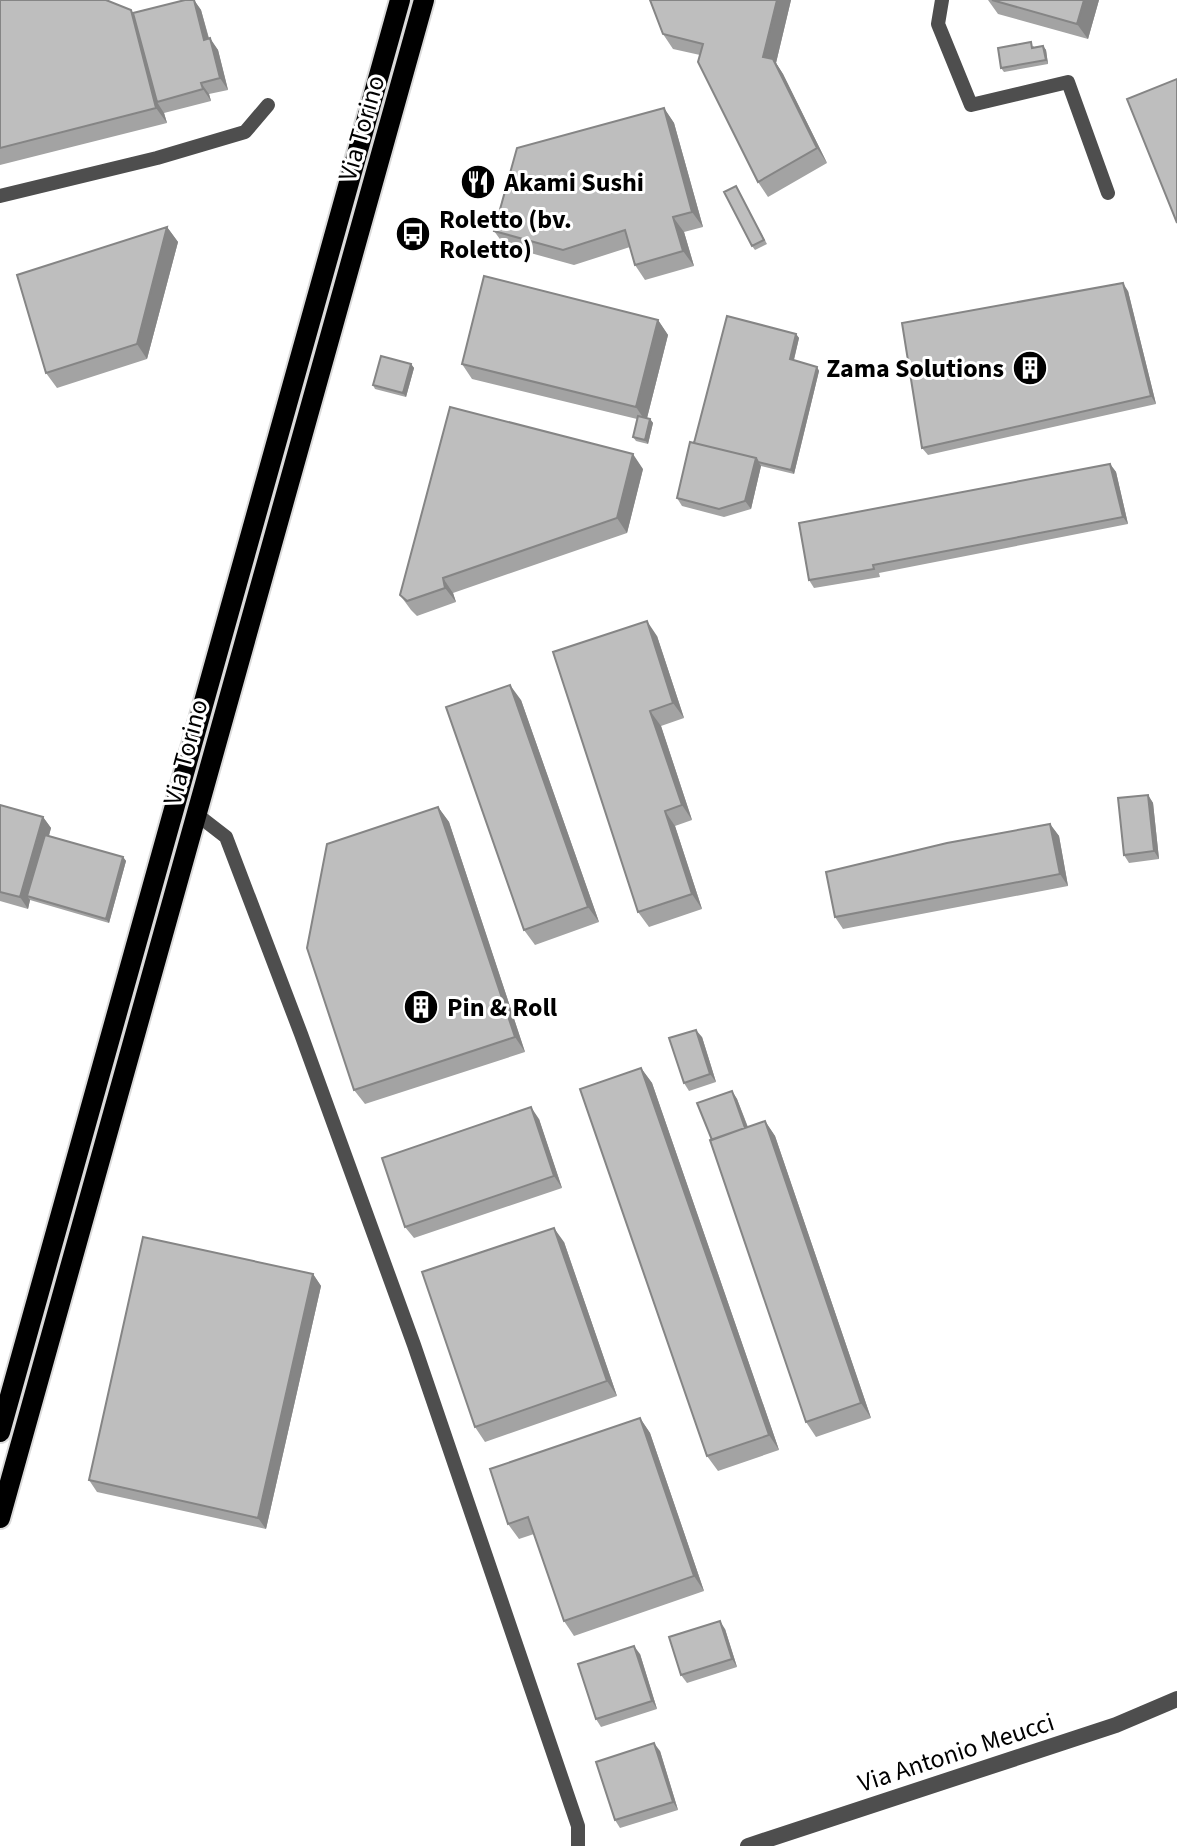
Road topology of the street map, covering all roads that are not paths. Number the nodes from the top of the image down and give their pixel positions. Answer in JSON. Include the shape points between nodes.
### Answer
{"nodes":[{"id":1,"x":400,"y":0,"type":"edge"},
{"id":2,"x":424,"y":0,"type":"edge"},
{"id":3,"x":942,"y":0,"type":"edge"},
{"id":4,"x":268,"y":105,"type":"dead end"},
{"id":5,"x":1108,"y":193,"type":"dead end"},
{"id":6,"x":0,"y":196,"type":"edge"},
{"id":7,"x":195,"y":813,"type":"junction"},
{"id":8,"x":0,"y":1432,"type":"edge"},
{"id":9,"x":0,"y":1518,"type":"edge"},
{"id":10,"x":1177,"y":1699,"type":"edge"},
{"id":11,"x":578,"y":1846,"type":"edge"},
{"id":12,"x":748,"y":1846,"type":"edge"}],
"edges":[{"from":1,"to":8,"type":"main road","name":"Via Torino"},
{"from":2,"to":7,"type":"main road","name":"Via Torino"},
{"from":3,"to":5,"type":"lane","via":[[938,24],[971,105],[1068,82]]},
{"from":4,"to":6,"type":"lane","via":[[245,132]]},
{"from":7,"to":9,"type":"main road","name":"Via Torino"},
{"from":7,"to":11,"type":"lane","via":[[226,837],[301,1034],[525,1670],[578,1826]]},
{"from":10,"to":12,"type":"street","name":"Via Antonio Meucci","via":[[1101,1730]]}]}
